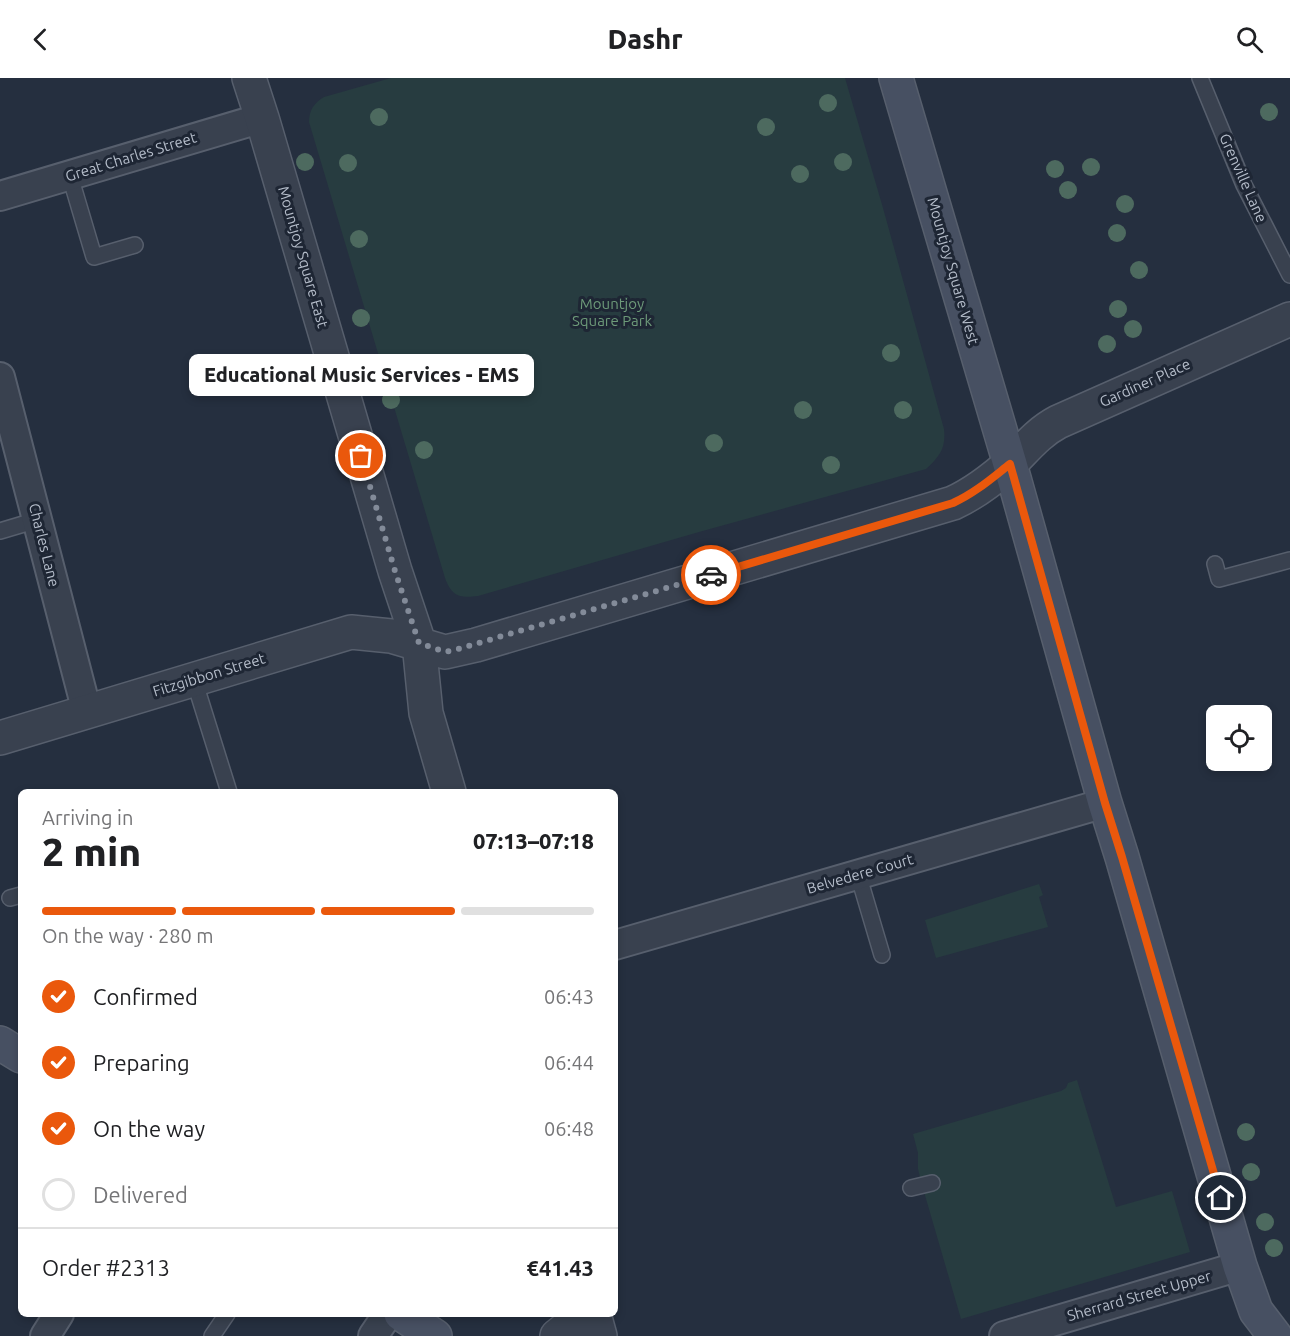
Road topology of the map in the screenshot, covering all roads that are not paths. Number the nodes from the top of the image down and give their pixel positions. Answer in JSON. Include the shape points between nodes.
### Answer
{"nodes":[{"id":1,"x":249,"y":78,"type":"edge"},
{"id":2,"x":896,"y":78,"type":"edge"},
{"id":3,"x":1200,"y":78,"type":"edge"},
{"id":4,"x":262,"y":118,"type":"junction"},
{"id":5,"x":70,"y":176,"type":"junction"},
{"id":6,"x":0,"y":196,"type":"edge"},
{"id":7,"x":135,"y":245,"type":"dead end"},
{"id":8,"x":1290,"y":275,"type":"edge"},
{"id":9,"x":1290,"y":319,"type":"edge"},
{"id":10,"x":0,"y":377,"type":"edge"},
{"id":11,"x":10,"y":458,"type":"edge"},
{"id":12,"x":1010,"y":464,"type":"junction"},
{"id":13,"x":37,"y":520,"type":"junction"},
{"id":14,"x":0,"y":531,"type":"edge"},
{"id":15,"x":1290,"y":560,"type":"edge"},
{"id":16,"x":1215,"y":564,"type":"dead end"},
{"id":17,"x":419,"y":643,"type":"junction"},
{"id":18,"x":194,"y":680,"type":"junction"},
{"id":19,"x":87,"y":712,"type":"junction"},
{"id":20,"x":0,"y":738,"type":"edge"},
{"id":21,"x":228,"y":789,"type":"edge"},
{"id":22,"x":448,"y":789,"type":"edge"},
{"id":23,"x":1105,"y":803,"type":"junction"},
{"id":24,"x":858,"y":874,"type":"junction"},
{"id":25,"x":618,"y":944,"type":"edge"},
{"id":26,"x":882,"y":955,"type":"dead end"},
{"id":27,"x":0,"y":1042,"type":"edge"},
{"id":28,"x":18,"y":1054,"type":"edge"},
{"id":29,"x":932,"y":1183,"type":"dead end"},
{"id":30,"x":911,"y":1188,"type":"dead end"},
{"id":31,"x":1240,"y":1266,"type":"junction"},
{"id":32,"x":57,"y":1317,"type":"edge"},
{"id":33,"x":225,"y":1317,"type":"edge"},
{"id":34,"x":386,"y":1317,"type":"edge"},
{"id":35,"x":406,"y":1317,"type":"edge"},
{"id":36,"x":577,"y":1317,"type":"edge"},
{"id":37,"x":595,"y":1317,"type":"edge"},
{"id":38,"x":45,"y":1336,"type":"edge"},
{"id":39,"x":212,"y":1336,"type":"edge"},
{"id":40,"x":374,"y":1336,"type":"edge"},
{"id":41,"x":435,"y":1336,"type":"edge"},
{"id":42,"x":557,"y":1336,"type":"edge"},
{"id":43,"x":600,"y":1336,"type":"edge"},
{"id":44,"x":1004,"y":1336,"type":"edge"},
{"id":45,"x":1275,"y":1336,"type":"edge"}],
"edges":[{"from":1,"to":4,"type":"street","name":"Mountjoy Square East"},
{"from":2,"to":12,"type":"main road","name":"Mountjoy Square West"},
{"from":3,"to":8,"type":"lane","name":"Grenville Lane","via":[[1244,185]]},
{"from":4,"to":5,"type":"street","name":"Great Charles Street"},
{"from":4,"to":17,"type":"street","name":"Mountjoy Square East"},
{"from":5,"to":6,"type":"street","name":"Great Charles Street"},
{"from":5,"to":7,"type":"lane","via":[[94,257]]},
{"from":9,"to":12,"type":"street","name":"Gardiner Place","via":[[1044,429]]},
{"from":10,"to":11,"type":"street","name":"Charles Lane"},
{"from":11,"to":13,"type":"street","name":"Charles Lane"},
{"from":12,"to":17,"type":"street","name":"Gardiner Place","via":[[953,503],[476,645],[445,652]]},
{"from":12,"to":23,"type":"main road","name":"Mountjoy Square West"},
{"from":13,"to":14,"type":"lane"},
{"from":13,"to":19,"type":"street","name":"Charles Lane"},
{"from":15,"to":16,"type":"lane","via":[[1219,579]]},
{"from":17,"to":18,"type":"street","name":"Fitzgibbon Street","via":[[351,632]]},
{"from":17,"to":22,"type":"street","name":"Mountjoy Square East","via":[[426,713]]},
{"from":18,"to":19,"type":"street","name":"Fitzgibbon Street"},
{"from":18,"to":21,"type":"lane"},
{"from":19,"to":20,"type":"street","name":"Fitzgibbon Street"},
{"from":23,"to":24,"type":"street","name":"Belvedere Court"},
{"from":23,"to":31,"type":"main road","name":"Mountjoy Square West"},
{"from":24,"to":25,"type":"street","name":"Belvedere Court"},
{"from":24,"to":26,"type":"lane"},
{"from":27,"to":28,"type":"main road"},
{"from":29,"to":30,"type":"lane"},
{"from":31,"to":44,"type":"street","name":"Sherrard Street Upper"},
{"from":31,"to":45,"type":"main road","name":"Mountjoy Square West","via":[[1256,1311]]},
{"from":32,"to":38,"type":"street"},
{"from":33,"to":39,"type":"lane"},
{"from":34,"to":40,"type":"street"},
{"from":35,"to":41,"type":"main road"},
{"from":36,"to":42,"type":"street"},
{"from":37,"to":43,"type":"street"}]}
